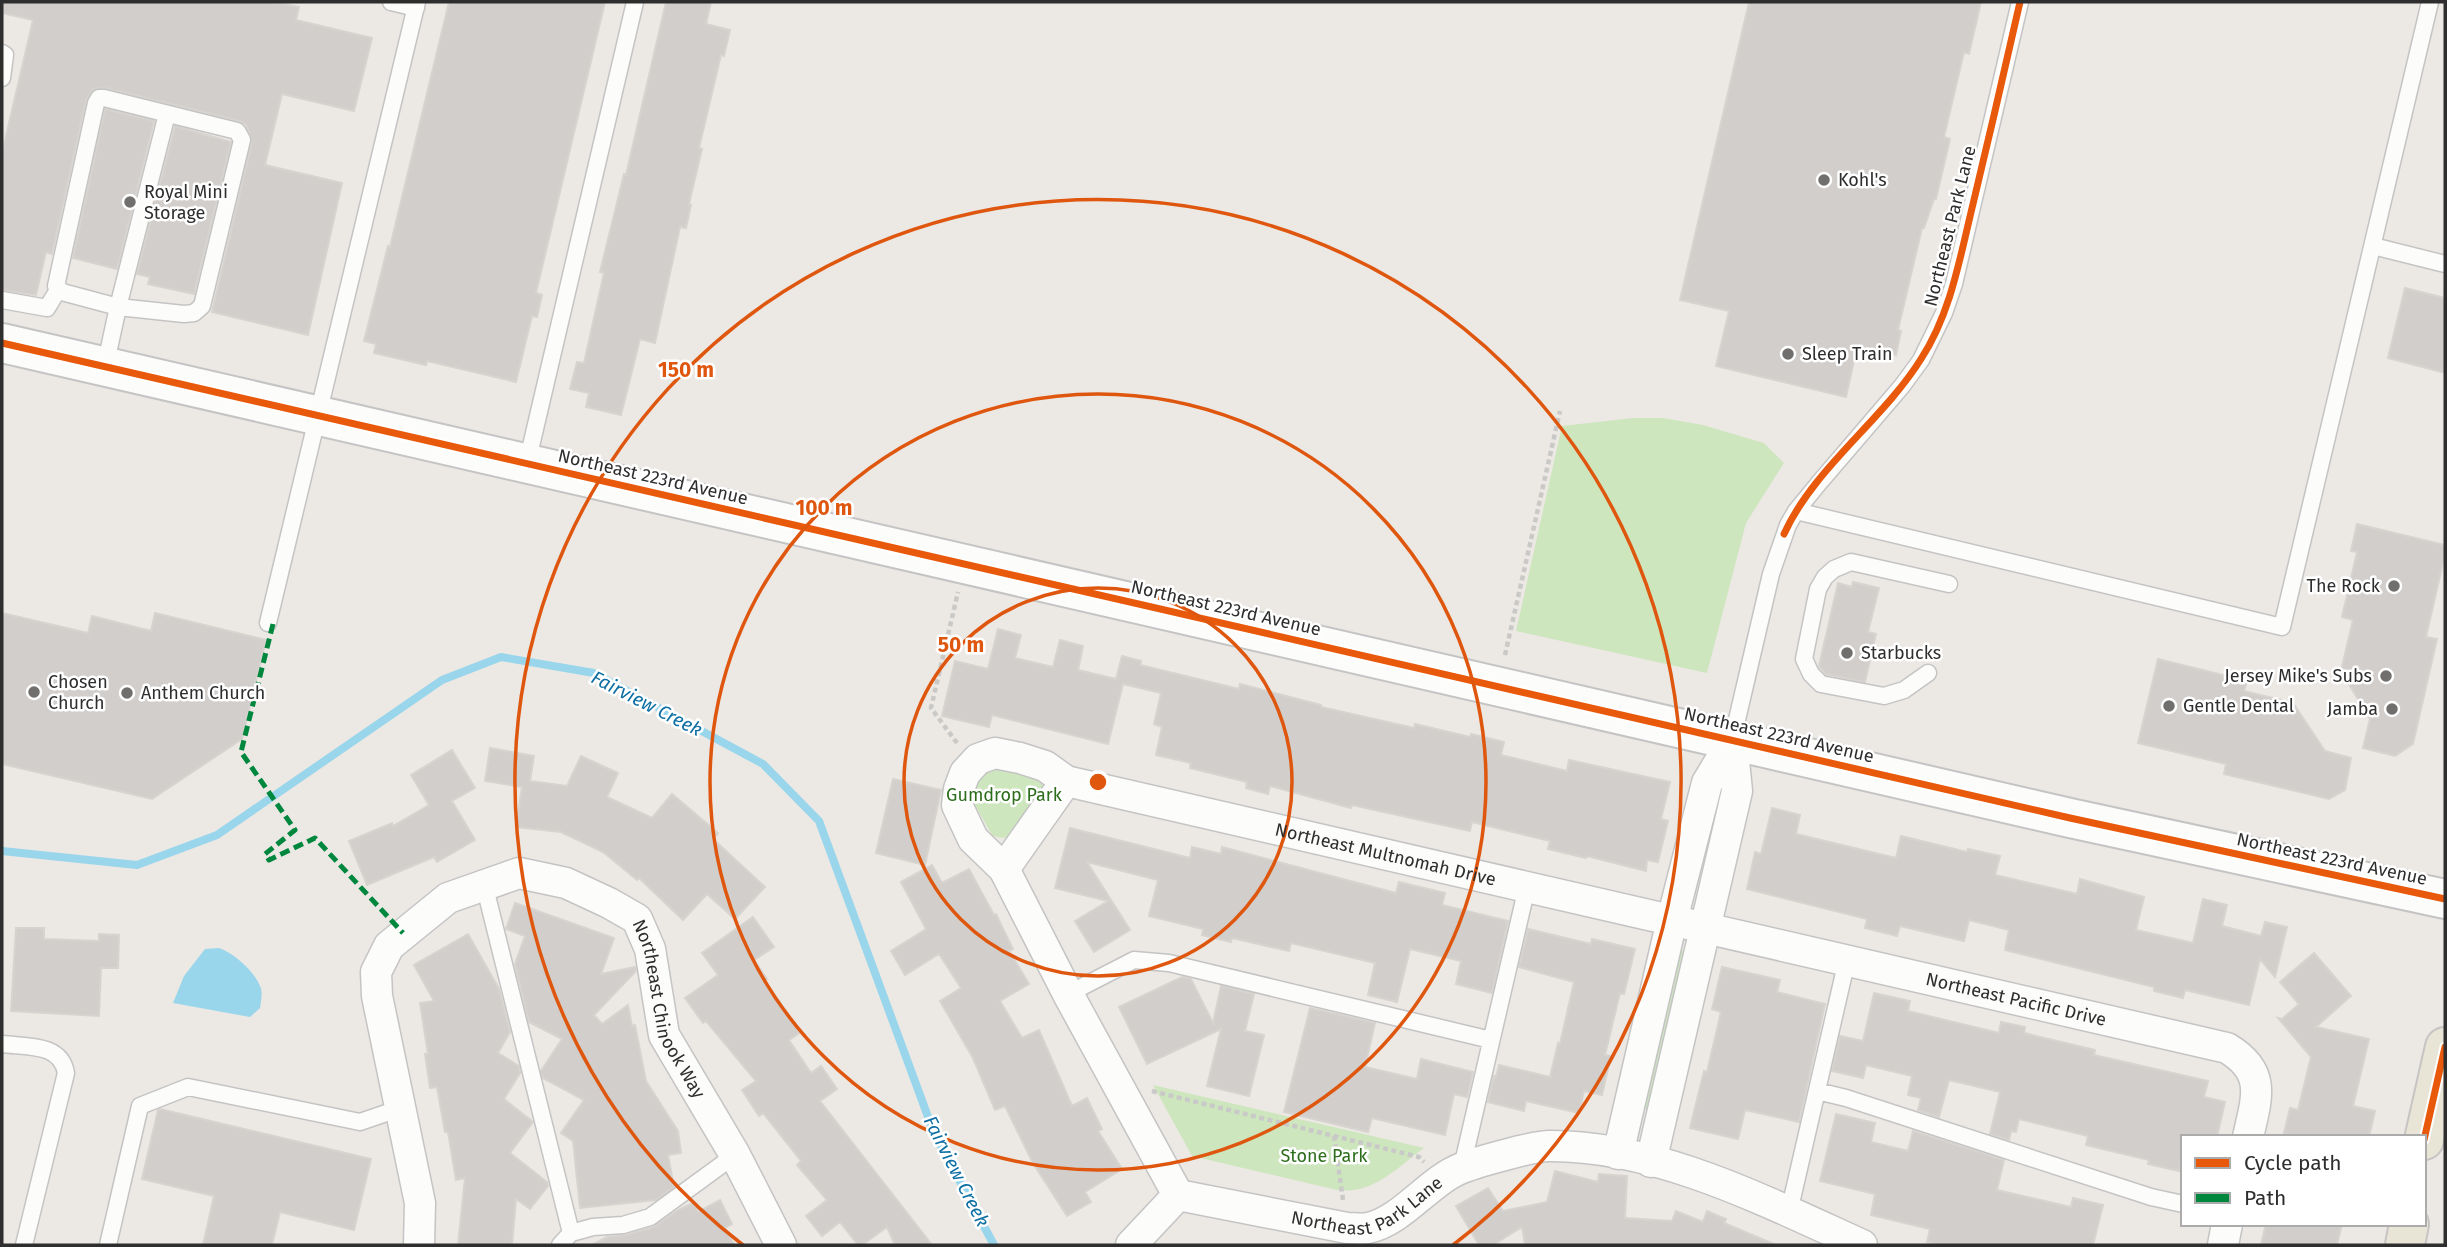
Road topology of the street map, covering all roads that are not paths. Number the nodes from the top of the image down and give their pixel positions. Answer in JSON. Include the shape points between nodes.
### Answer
{"nodes":[{"id":1,"x":391,"y":2,"type":"edge"},
{"id":2,"x":635,"y":2,"type":"edge"},
{"id":3,"x":2020,"y":2,"type":"edge"},
{"id":4,"x":2430,"y":2,"type":"edge"},
{"id":5,"x":417,"y":5,"type":"edge"},
{"id":6,"x":2,"y":53,"type":"edge"},
{"id":7,"x":2,"y":78,"type":"edge"},
{"id":8,"x":167,"y":114,"type":"junction"},
{"id":9,"x":2373,"y":246,"type":"junction"},
{"id":10,"x":2445,"y":264,"type":"edge"},
{"id":11,"x":58,"y":290,"type":"junction"},
{"id":12,"x":2,"y":300,"type":"edge"},
{"id":13,"x":118,"y":307,"type":"junction"},
{"id":14,"x":2,"y":343,"type":"edge"},
{"id":15,"x":105,"y":367,"type":"junction"},
{"id":16,"x":319,"y":415,"type":"junction"},
{"id":17,"x":526,"y":464,"type":"junction"},
{"id":18,"x":1796,"y":510,"type":"junction"},
{"id":19,"x":1949,"y":584,"type":"dead end"},
{"id":20,"x":268,"y":623,"type":"dead end"},
{"id":21,"x":1928,"y":673,"type":"dead end"},
{"id":22,"x":1731,"y":741,"type":"junction"},
{"id":23,"x":1066,"y":781,"type":"junction"},
{"id":24,"x":1004,"y":869,"type":"junction"},
{"id":25,"x":484,"y":884,"type":"junction"},
{"id":26,"x":1527,"y":887,"type":"junction"},
{"id":27,"x":2445,"y":899,"type":"edge"},
{"id":28,"x":1672,"y":920,"type":"junction"},
{"id":29,"x":1704,"y":926,"type":"junction"},
{"id":30,"x":1847,"y":960,"type":"junction"},
{"id":31,"x":1068,"y":994,"type":"junction"},
{"id":32,"x":1491,"y":1040,"type":"junction"},
{"id":33,"x":2,"y":1044,"type":"edge"},
{"id":34,"x":2445,"y":1047,"type":"edge"},
{"id":35,"x":1817,"y":1091,"type":"junction"},
{"id":36,"x":401,"y":1108,"type":"junction"},
{"id":37,"x":2248,"y":1135,"type":"edge"},
{"id":38,"x":2425,"y":1135,"type":"edge"},
{"id":39,"x":1618,"y":1154,"type":"junction"},
{"id":40,"x":735,"y":1155,"type":"junction"},
{"id":41,"x":1651,"y":1162,"type":"junction"},
{"id":42,"x":1452,"y":1174,"type":"junction"},
{"id":43,"x":1178,"y":1195,"type":"junction"},
{"id":44,"x":2181,"y":1204,"type":"edge"},
{"id":45,"x":1789,"y":1212,"type":"junction"},
{"id":46,"x":2227,"y":1226,"type":"edge"},
{"id":47,"x":2409,"y":1226,"type":"edge"},
{"id":48,"x":565,"y":1239,"type":"edge"},
{"id":49,"x":24,"y":1245,"type":"edge"},
{"id":50,"x":108,"y":1245,"type":"edge"},
{"id":51,"x":419,"y":1245,"type":"edge"},
{"id":52,"x":781,"y":1245,"type":"edge"},
{"id":53,"x":1131,"y":1245,"type":"edge"},
{"id":54,"x":1862,"y":1245,"type":"edge"},
{"id":55,"x":2223,"y":1245,"type":"edge"},
{"id":56,"x":2405,"y":1245,"type":"edge"}],
"edges":[{"from":1,"to":5,"type":"lane"},
{"from":2,"to":17,"type":"lane"},
{"from":3,"to":18,"type":"lane","name":"Northeast Park Lane","via":[[1954,284],[1934,338],[1902,386]]},
{"from":4,"to":9,"type":"lane"},
{"from":5,"to":16,"type":"lane"},
{"from":6,"to":7,"type":"lane","via":[[6,61]]},
{"from":8,"to":11,"type":"lane","via":[[104,98],[96,103],[56,281]]},
{"from":8,"to":13,"type":"lane"},
{"from":8,"to":13,"type":"lane","via":[[237,131],[242,140],[202,306],[184,314]]},
{"from":9,"to":10,"type":"lane"},
{"from":9,"to":18,"type":"lane","via":[[2282,627]]},
{"from":11,"to":12,"type":"lane","via":[[50,305],[42,309]]},
{"from":11,"to":13,"type":"lane"},
{"from":13,"to":15,"type":"lane"},
{"from":14,"to":15,"type":"main road","name":"Northeast 223rd Avenue"},
{"from":15,"to":16,"type":"main road","name":"Northeast 223rd Avenue"},
{"from":16,"to":17,"type":"main road","name":"Northeast 223rd Avenue"},
{"from":16,"to":20,"type":"lane"},
{"from":17,"to":22,"type":"main road","name":"Northeast 223rd Avenue"},
{"from":18,"to":22,"type":"lane","name":"Northeast Park Lane","via":[[1777,553]]},
{"from":19,"to":21,"type":"lane","via":[[1851,562],[1834,569],[1818,589],[1804,659],[1821,684],[1884,696],[1904,690]]},
{"from":22,"to":27,"type":"main road","name":"Northeast 223rd Avenue"},
{"from":22,"to":28,"type":"street","name":"Northeast Park Lane","via":[[1707,783]]},
{"from":22,"to":29,"type":"street","name":"Northeast Park Lane","via":[[1737,791]]},
{"from":23,"to":24,"type":"street"},
{"from":23,"to":24,"type":"street","name":"Northeast Multnomah Drive","via":[[1045,766],[995,753],[972,764],[965,773],[957,805],[973,839]]},
{"from":23,"to":26,"type":"street","name":"Northeast Multnomah Drive"},
{"from":24,"to":31,"type":"street"},
{"from":25,"to":36,"type":"street","name":"Northeast Chinook Way","via":[[448,898],[412,926],[389,946],[376,972]]},
{"from":25,"to":40,"type":"street","name":"Northeast Chinook Way","via":[[519,873],[566,883],[637,919],[650,949],[664,1035]]},
{"from":25,"to":48,"type":"lane"},
{"from":26,"to":28,"type":"street","name":"Northeast Multnomah Drive"},
{"from":26,"to":32,"type":"lane"},
{"from":28,"to":29,"type":"street","name":"Northeast Multnomah Drive"},
{"from":28,"to":39,"type":"street","name":"Northeast Park Lane"},
{"from":29,"to":30,"type":"street","name":"Northeast Pacific Drive"},
{"from":29,"to":41,"type":"street","name":"Northeast Park Lane"},
{"from":30,"to":35,"type":"lane"},
{"from":30,"to":37,"type":"street","name":"Northeast Pacific Drive","via":[[2227,1048],[2245,1058],[2256,1078]]},
{"from":31,"to":32,"type":"lane","via":[[1134,960],[1168,963]]},
{"from":31,"to":43,"type":"street"},
{"from":32,"to":42,"type":"lane"},
{"from":33,"to":49,"type":"lane","via":[[50,1050],[64,1062],[66,1073]]},
{"from":34,"to":38,"type":"main road"},
{"from":35,"to":44,"type":"lane"},
{"from":35,"to":45,"type":"lane"},
{"from":36,"to":50,"type":"lane","via":[[360,1122],[188,1087],[140,1106]]},
{"from":36,"to":51,"type":"street","name":"Northeast Chinook Way","via":[[420,1203]]},
{"from":39,"to":41,"type":"street","name":"Northeast Park Lane"},
{"from":39,"to":42,"type":"street","name":"Northeast Park Lane","via":[[1547,1146]]},
{"from":40,"to":48,"type":"lane","via":[[650,1217],[593,1227]]},
{"from":40,"to":52,"type":"street","name":"Northeast Chinook Way"},
{"from":41,"to":45,"type":"street","via":[[1722,1182]]},
{"from":42,"to":43,"type":"street","name":"Northeast Park Lane","via":[[1369,1228],[1347,1228]]},
{"from":43,"to":53,"type":"street"},
{"from":45,"to":54,"type":"street"},
{"from":46,"to":55,"type":"street"},
{"from":47,"to":56,"type":"main road"}]}
